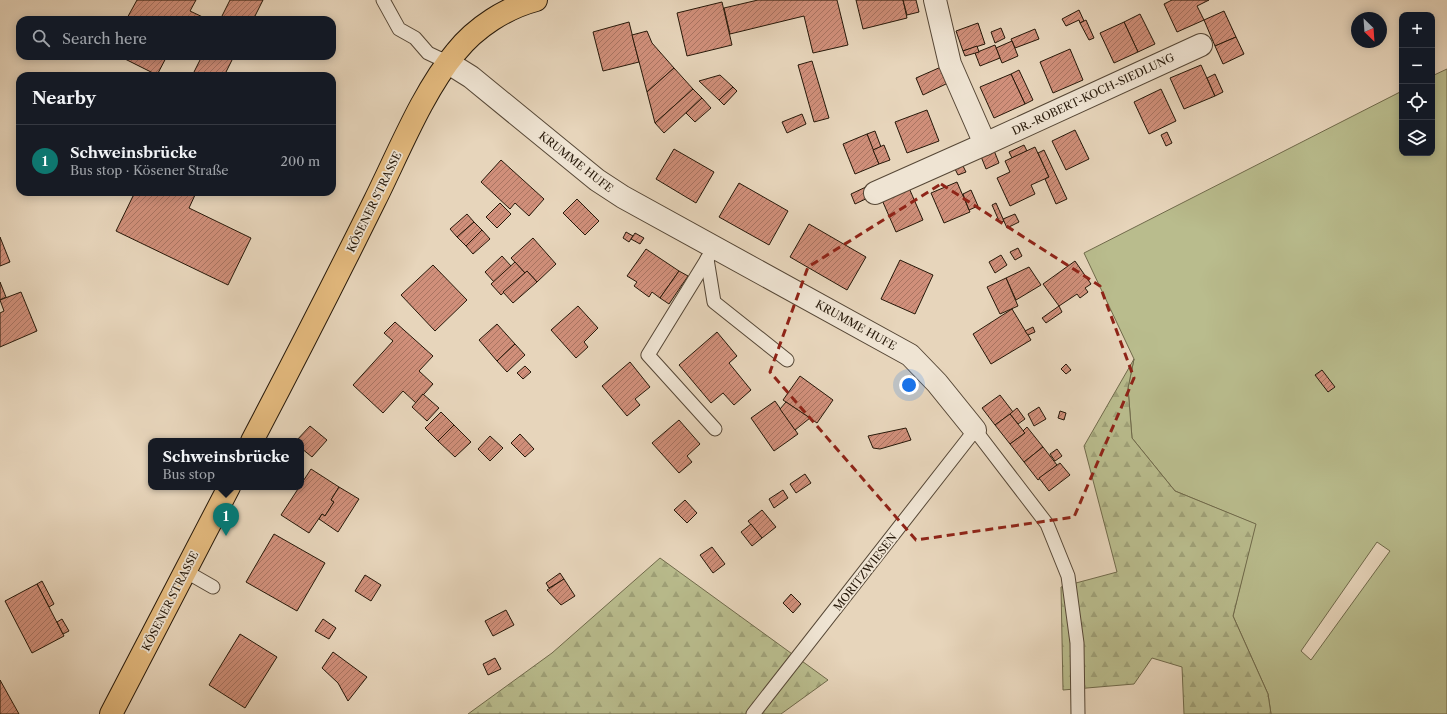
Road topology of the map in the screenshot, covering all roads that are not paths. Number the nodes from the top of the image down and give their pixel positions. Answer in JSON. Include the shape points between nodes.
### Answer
{"nodes":[{"id":1,"x":383,"y":0,"type":"edge"},
{"id":2,"x":536,"y":0,"type":"edge"},
{"id":3,"x":935,"y":0,"type":"edge"},
{"id":4,"x":1201,"y":45,"type":"dead end"},
{"id":5,"x":447,"y":62,"type":"junction"},
{"id":6,"x":985,"y":144,"type":"junction"},
{"id":7,"x":875,"y":193,"type":"dead end"},
{"id":8,"x":711,"y":254,"type":"junction"},
{"id":9,"x":787,"y":360,"type":"dead end"},
{"id":10,"x":716,"y":429,"type":"dead end"},
{"id":11,"x":975,"y":430,"type":"junction"},
{"id":12,"x":254,"y":438,"type":"edge"},
{"id":13,"x":226,"y":490,"type":"edge"},
{"id":14,"x":185,"y":571,"type":"junction"},
{"id":15,"x":213,"y":587,"type":"dead end"},
{"id":16,"x":111,"y":714,"type":"edge"},
{"id":17,"x":753,"y":714,"type":"edge"},
{"id":18,"x":1078,"y":714,"type":"edge"}],
"edges":[{"from":1,"to":5,"type":"lane","via":[[399,29],[415,38],[428,53]]},
{"from":2,"to":5,"type":"main road","name":"KÖSENER STRASSE","via":[[499,16],[471,36]]},
{"from":3,"to":6,"type":"street","via":[[950,64]]},
{"from":4,"to":6,"type":"street","name":"DR.-ROBERT-KOCH-SIEDLUNG"},
{"from":5,"to":8,"type":"street","name":"KRUMME HUFE","via":[[471,77],[597,180]]},
{"from":5,"to":12,"type":"main road","name":"KÖSENER STRASSE","via":[[403,143]]},
{"from":6,"to":7,"type":"street","name":"DR.-ROBERT-KOCH-SIEDLUNG"},
{"from":8,"to":9,"type":"lane","via":[[714,302]]},
{"from":8,"to":10,"type":"lane","via":[[648,356]]},
{"from":8,"to":11,"type":"street","name":"KRUMME HUFE","via":[[910,355],[937,383]]},
{"from":11,"to":17,"type":"lane","name":"MORITZWIESEN"},
{"from":11,"to":18,"type":"lane","via":[[1046,524],[1068,576],[1077,643]]},
{"from":13,"to":14,"type":"main road","name":"KÖSENER STRASSE"},
{"from":14,"to":15,"type":"lane"},
{"from":14,"to":16,"type":"main road","name":"KÖSENER STRASSE"}]}
